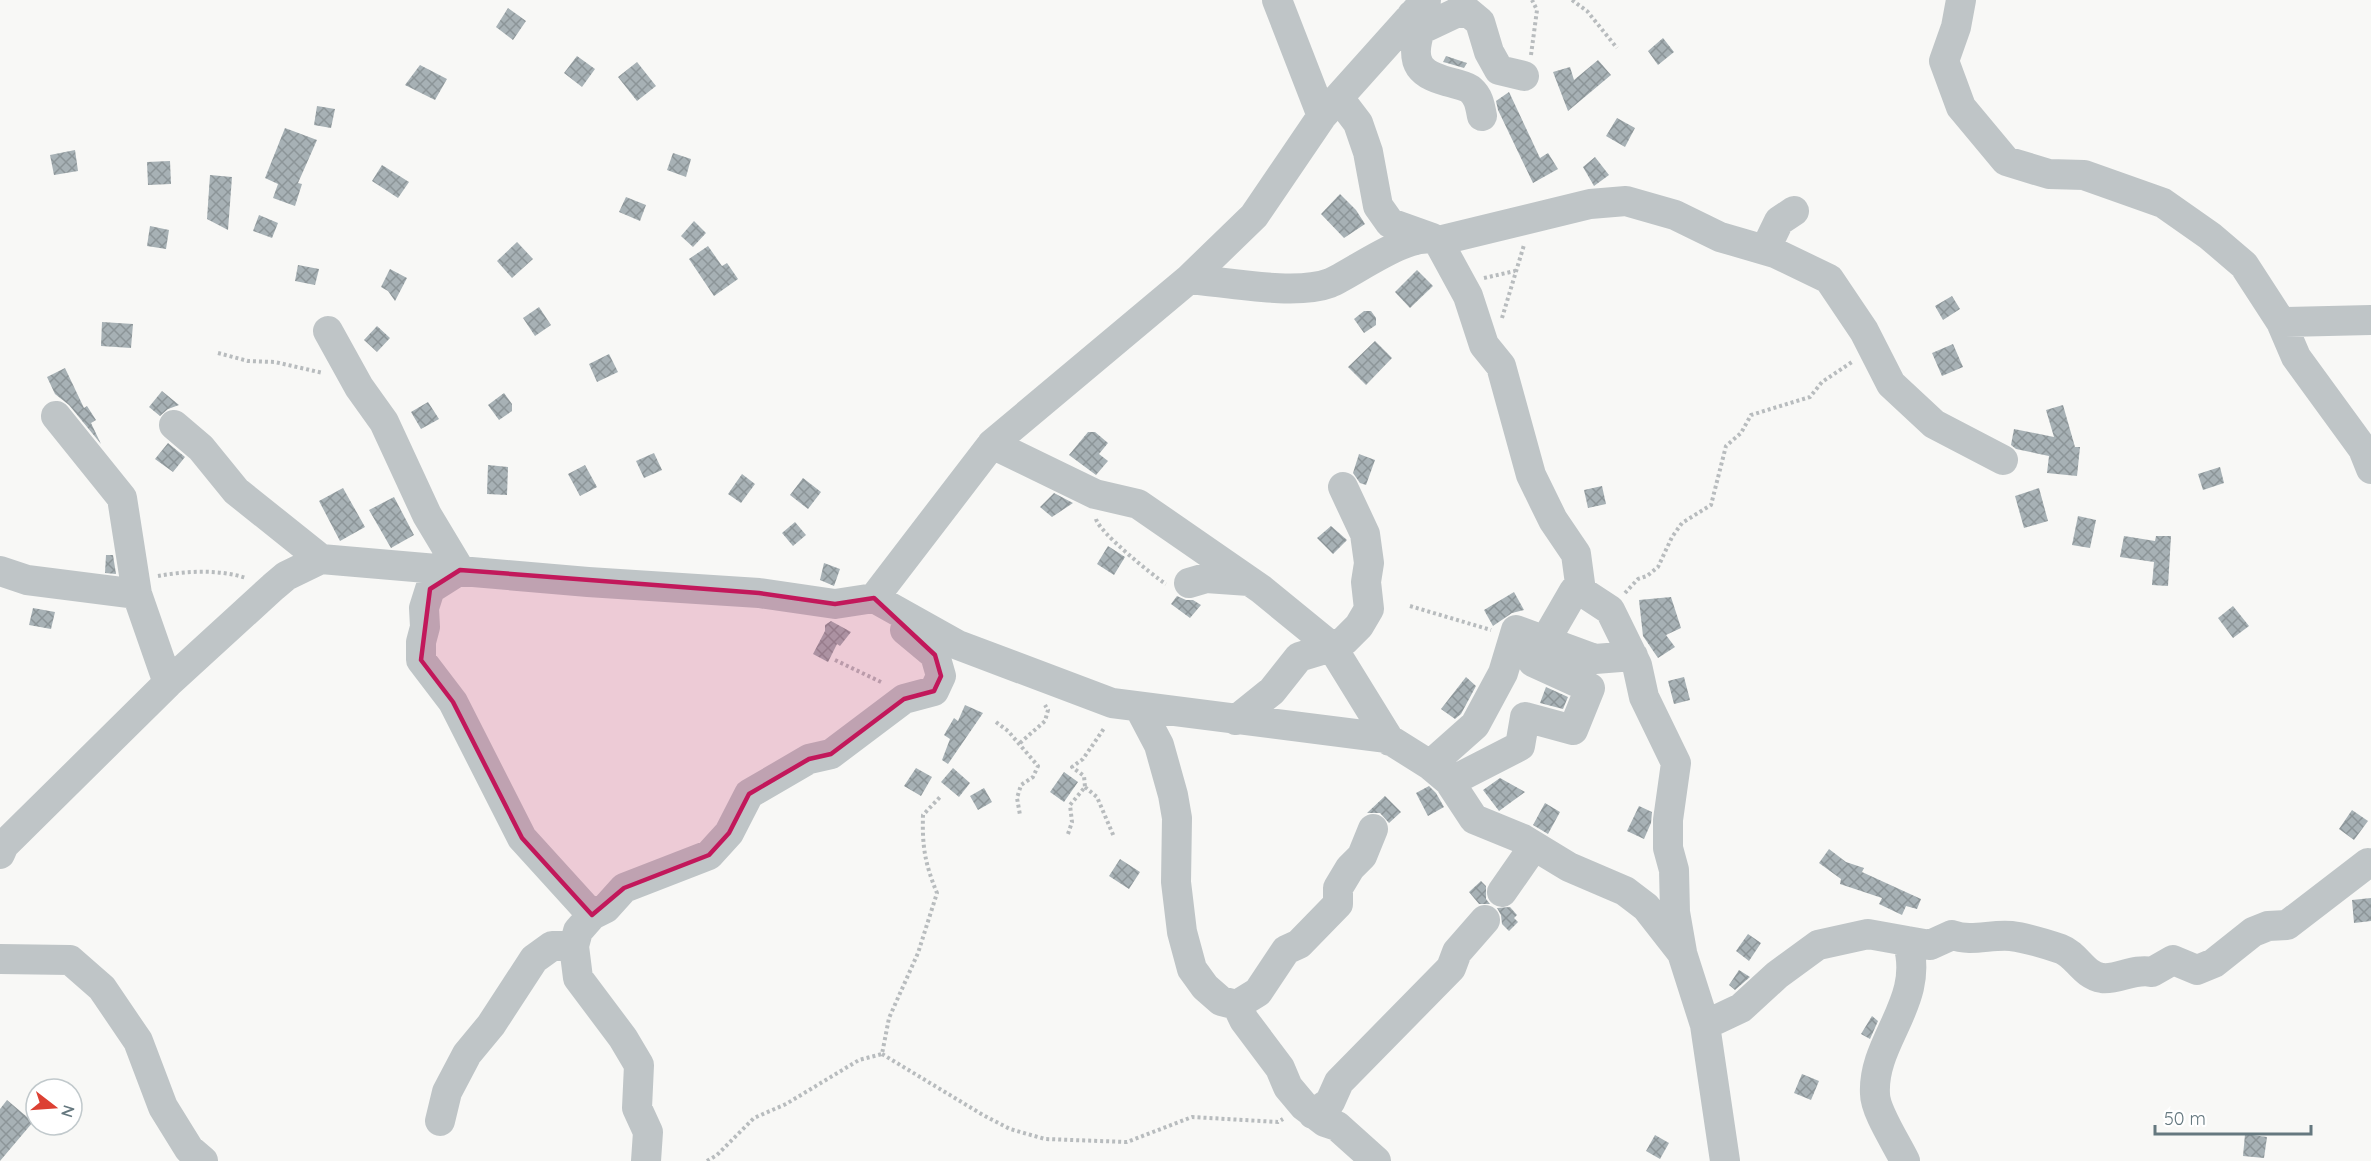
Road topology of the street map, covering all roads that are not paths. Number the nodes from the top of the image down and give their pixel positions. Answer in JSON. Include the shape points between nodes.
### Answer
{"nodes":[{"id":1,"x":1277,"y":0,"type":"edge"},
{"id":2,"x":1962,"y":0,"type":"edge"},
{"id":3,"x":1419,"y":15,"type":"edge"},
{"id":4,"x":1524,"y":76,"type":"road end"},
{"id":5,"x":1330,"y":107,"type":"junction"},
{"id":6,"x":1482,"y":116,"type":"dead end"},
{"id":7,"x":1794,"y":211,"type":"dead end"},
{"id":8,"x":1435,"y":239,"type":"junction"},
{"id":9,"x":1765,"y":250,"type":"junction"},
{"id":10,"x":1189,"y":279,"type":"junction"},
{"id":11,"x":2371,"y":320,"type":"edge"},
{"id":12,"x":2281,"y":322,"type":"junction"},
{"id":13,"x":328,"y":331,"type":"dead end"},
{"id":14,"x":56,"y":416,"type":"dead end"},
{"id":15,"x":174,"y":425,"type":"dead end"},
{"id":16,"x":992,"y":444,"type":"junction"},
{"id":17,"x":2003,"y":460,"type":"dead end"},
{"id":18,"x":2371,"y":469,"type":"edge"},
{"id":19,"x":1343,"y":486,"type":"dead end"},
{"id":20,"x":321,"y":559,"type":"junction"},
{"id":21,"x":460,"y":570,"type":"junction"},
{"id":22,"x":0,"y":571,"type":"edge"},
{"id":23,"x":1249,"y":580,"type":"junction"},
{"id":24,"x":136,"y":584,"type":"junction"},
{"id":25,"x":1179,"y":584,"type":"road end"},
{"id":26,"x":1581,"y":591,"type":"junction"},
{"id":27,"x":874,"y":598,"type":"junction"},
{"id":28,"x":1545,"y":642,"type":"junction"},
{"id":29,"x":1332,"y":647,"type":"junction"},
{"id":30,"x":1633,"y":656,"type":"junction"},
{"id":31,"x":168,"y":683,"type":"junction"},
{"id":32,"x":1125,"y":705,"type":"junction"},
{"id":33,"x":1236,"y":720,"type":"junction"},
{"id":34,"x":1390,"y":741,"type":"junction"},
{"id":35,"x":1440,"y":774,"type":"junction"},
{"id":36,"x":1373,"y":829,"type":"dead end"},
{"id":37,"x":1534,"y":846,"type":"junction"},
{"id":38,"x":0,"y":854,"type":"edge"},
{"id":39,"x":2368,"y":863,"type":"dead end"},
{"id":40,"x":1502,"y":892,"type":"dead end"},
{"id":41,"x":591,"y":915,"type":"junction"},
{"id":42,"x":1485,"y":920,"type":"dead end"},
{"id":43,"x":1907,"y":941,"type":"junction"},
{"id":44,"x":574,"y":946,"type":"junction"},
{"id":45,"x":1682,"y":953,"type":"junction"},
{"id":46,"x":0,"y":959,"type":"edge"},
{"id":47,"x":1237,"y":1005,"type":"junction"},
{"id":48,"x":1705,"y":1025,"type":"junction"},
{"id":49,"x":1309,"y":1110,"type":"junction"},
{"id":50,"x":440,"y":1121,"type":"dead end"},
{"id":51,"x":203,"y":1161,"type":"edge"},
{"id":52,"x":646,"y":1161,"type":"edge"},
{"id":53,"x":1376,"y":1161,"type":"edge"},
{"id":54,"x":1725,"y":1161,"type":"edge"},
{"id":55,"x":1905,"y":1161,"type":"edge"}],
"edges":[{"from":1,"to":5,"type":"street"},
{"from":2,"to":12,"type":"street","via":[[1944,61],[1961,107],[2006,161],[2049,174],[2084,175],[2163,203],[2244,265]]},
{"from":3,"to":4,"type":"street","via":[[1468,12],[1480,22],[1499,70]]},
{"from":3,"to":5,"type":"street"},
{"from":3,"to":6,"type":"street","via":[[1415,60],[1425,73],[1469,87],[1477,97]]},
{"from":5,"to":8,"type":"street","via":[[1358,123],[1378,206],[1390,223]]},
{"from":5,"to":10,"type":"street","via":[[1254,216]]},
{"from":7,"to":9,"type":"street","via":[[1779,221]]},
{"from":8,"to":9,"type":"street","via":[[1590,204],[1626,201],[1675,215],[1720,237]]},
{"from":8,"to":10,"type":"street","via":[[1383,253],[1329,283],[1299,289]]},
{"from":8,"to":26,"type":"street","via":[[1468,296],[1484,345],[1505,377],[1531,475],[1553,520],[1576,554]]},
{"from":9,"to":17,"type":"street","via":[[1829,279],[1891,384],[1934,424]]},
{"from":10,"to":16,"type":"street"},
{"from":11,"to":12,"type":"street"},
{"from":12,"to":18,"type":"street","via":[[2296,357],[2363,449]]},
{"from":13,"to":21,"type":"street","via":[[384,423],[427,515]]},
{"from":14,"to":24,"type":"street","via":[[122,498]]},
{"from":15,"to":20,"type":"street","via":[[201,448],[236,491]]},
{"from":16,"to":23,"type":"street","via":[[1095,494],[1138,504]]},
{"from":16,"to":27,"type":"street"},
{"from":19,"to":29,"type":"street","via":[[1365,534],[1369,609],[1359,626]]},
{"from":20,"to":21,"type":"street"},
{"from":20,"to":31,"type":"street","via":[[286,576]]},
{"from":21,"to":27,"type":"street","via":[[759,592],[835,604]]},
{"from":21,"to":41,"type":"street","via":[[430,589],[424,608],[422,660],[453,702],[522,838]]},
{"from":22,"to":24,"type":"street","via":[[27,580]]},
{"from":23,"to":25,"type":"street","via":[[1216,578]]},
{"from":23,"to":29,"type":"street"},
{"from":24,"to":31,"type":"street"},
{"from":26,"to":28,"type":"street","via":[[1574,591]]},
{"from":26,"to":30,"type":"street","via":[[1610,610]]},
{"from":27,"to":32,"type":"street","via":[[958,645]]},
{"from":27,"to":41,"type":"street","via":[[935,655],[941,676],[934,691],[904,699],[831,754],[809,759],[749,794],[729,833],[709,855],[624,888],[606,908]]},
{"from":28,"to":30,"type":"street","via":[[1595,659]]},
{"from":28,"to":35,"type":"street","via":[[1516,630],[1503,673]]},
{"from":28,"to":35,"type":"street","via":[[1533,662],[1590,688],[1573,730],[1525,717],[1520,746]]},
{"from":29,"to":33,"type":"street","via":[[1299,657],[1272,691]]},
{"from":29,"to":34,"type":"street"},
{"from":30,"to":45,"type":"street","via":[[1644,697],[1676,763],[1668,848],[1674,870],[1675,912]]},
{"from":31,"to":38,"type":"street","via":[[4,845]]},
{"from":32,"to":33,"type":"street"},
{"from":32,"to":47,"type":"street","via":[[1146,725],[1159,745],[1173,795],[1177,818],[1176,882],[1182,932],[1192,969],[1221,1001]]},
{"from":33,"to":34,"type":"street","via":[[1348,731]]},
{"from":34,"to":35,"type":"street"},
{"from":35,"to":37,"type":"street","via":[[1474,819]]},
{"from":36,"to":47,"type":"street","via":[[1362,856],[1338,888],[1338,904],[1299,945],[1287,950],[1258,992]]},
{"from":37,"to":40,"type":"street"},
{"from":37,"to":45,"type":"street","via":[[1569,867],[1625,891],[1646,907]]},
{"from":39,"to":43,"type":"street","via":[[2287,925],[2253,932],[2214,963],[2197,970],[2173,960],[2152,972],[2142,969],[2104,978],[2089,974],[2064,950],[2011,936],[1965,940],[1952,935],[1930,945]]},
{"from":41,"to":44,"type":"street","via":[[578,931]]},
{"from":42,"to":49,"type":"street","via":[[1457,952],[1451,968],[1339,1082],[1329,1102]]},
{"from":43,"to":48,"type":"street","via":[[1868,934],[1818,945],[1741,1008]]},
{"from":43,"to":55,"type":"street","via":[[1913,966],[1904,1010],[1877,1066],[1874,1096]]},
{"from":44,"to":50,"type":"street","via":[[552,946],[534,959],[467,1054],[447,1092]]},
{"from":44,"to":52,"type":"street","via":[[578,978],[639,1065],[637,1108],[648,1132]]},
{"from":45,"to":48,"type":"street"},
{"from":46,"to":51,"type":"street","via":[[70,960],[102,988],[138,1041],[163,1107],[189,1149]]},
{"from":47,"to":49,"type":"street","via":[[1280,1068],[1288,1087]]},
{"from":48,"to":54,"type":"street"},
{"from":49,"to":53,"type":"street","via":[[1337,1126]]}]}
